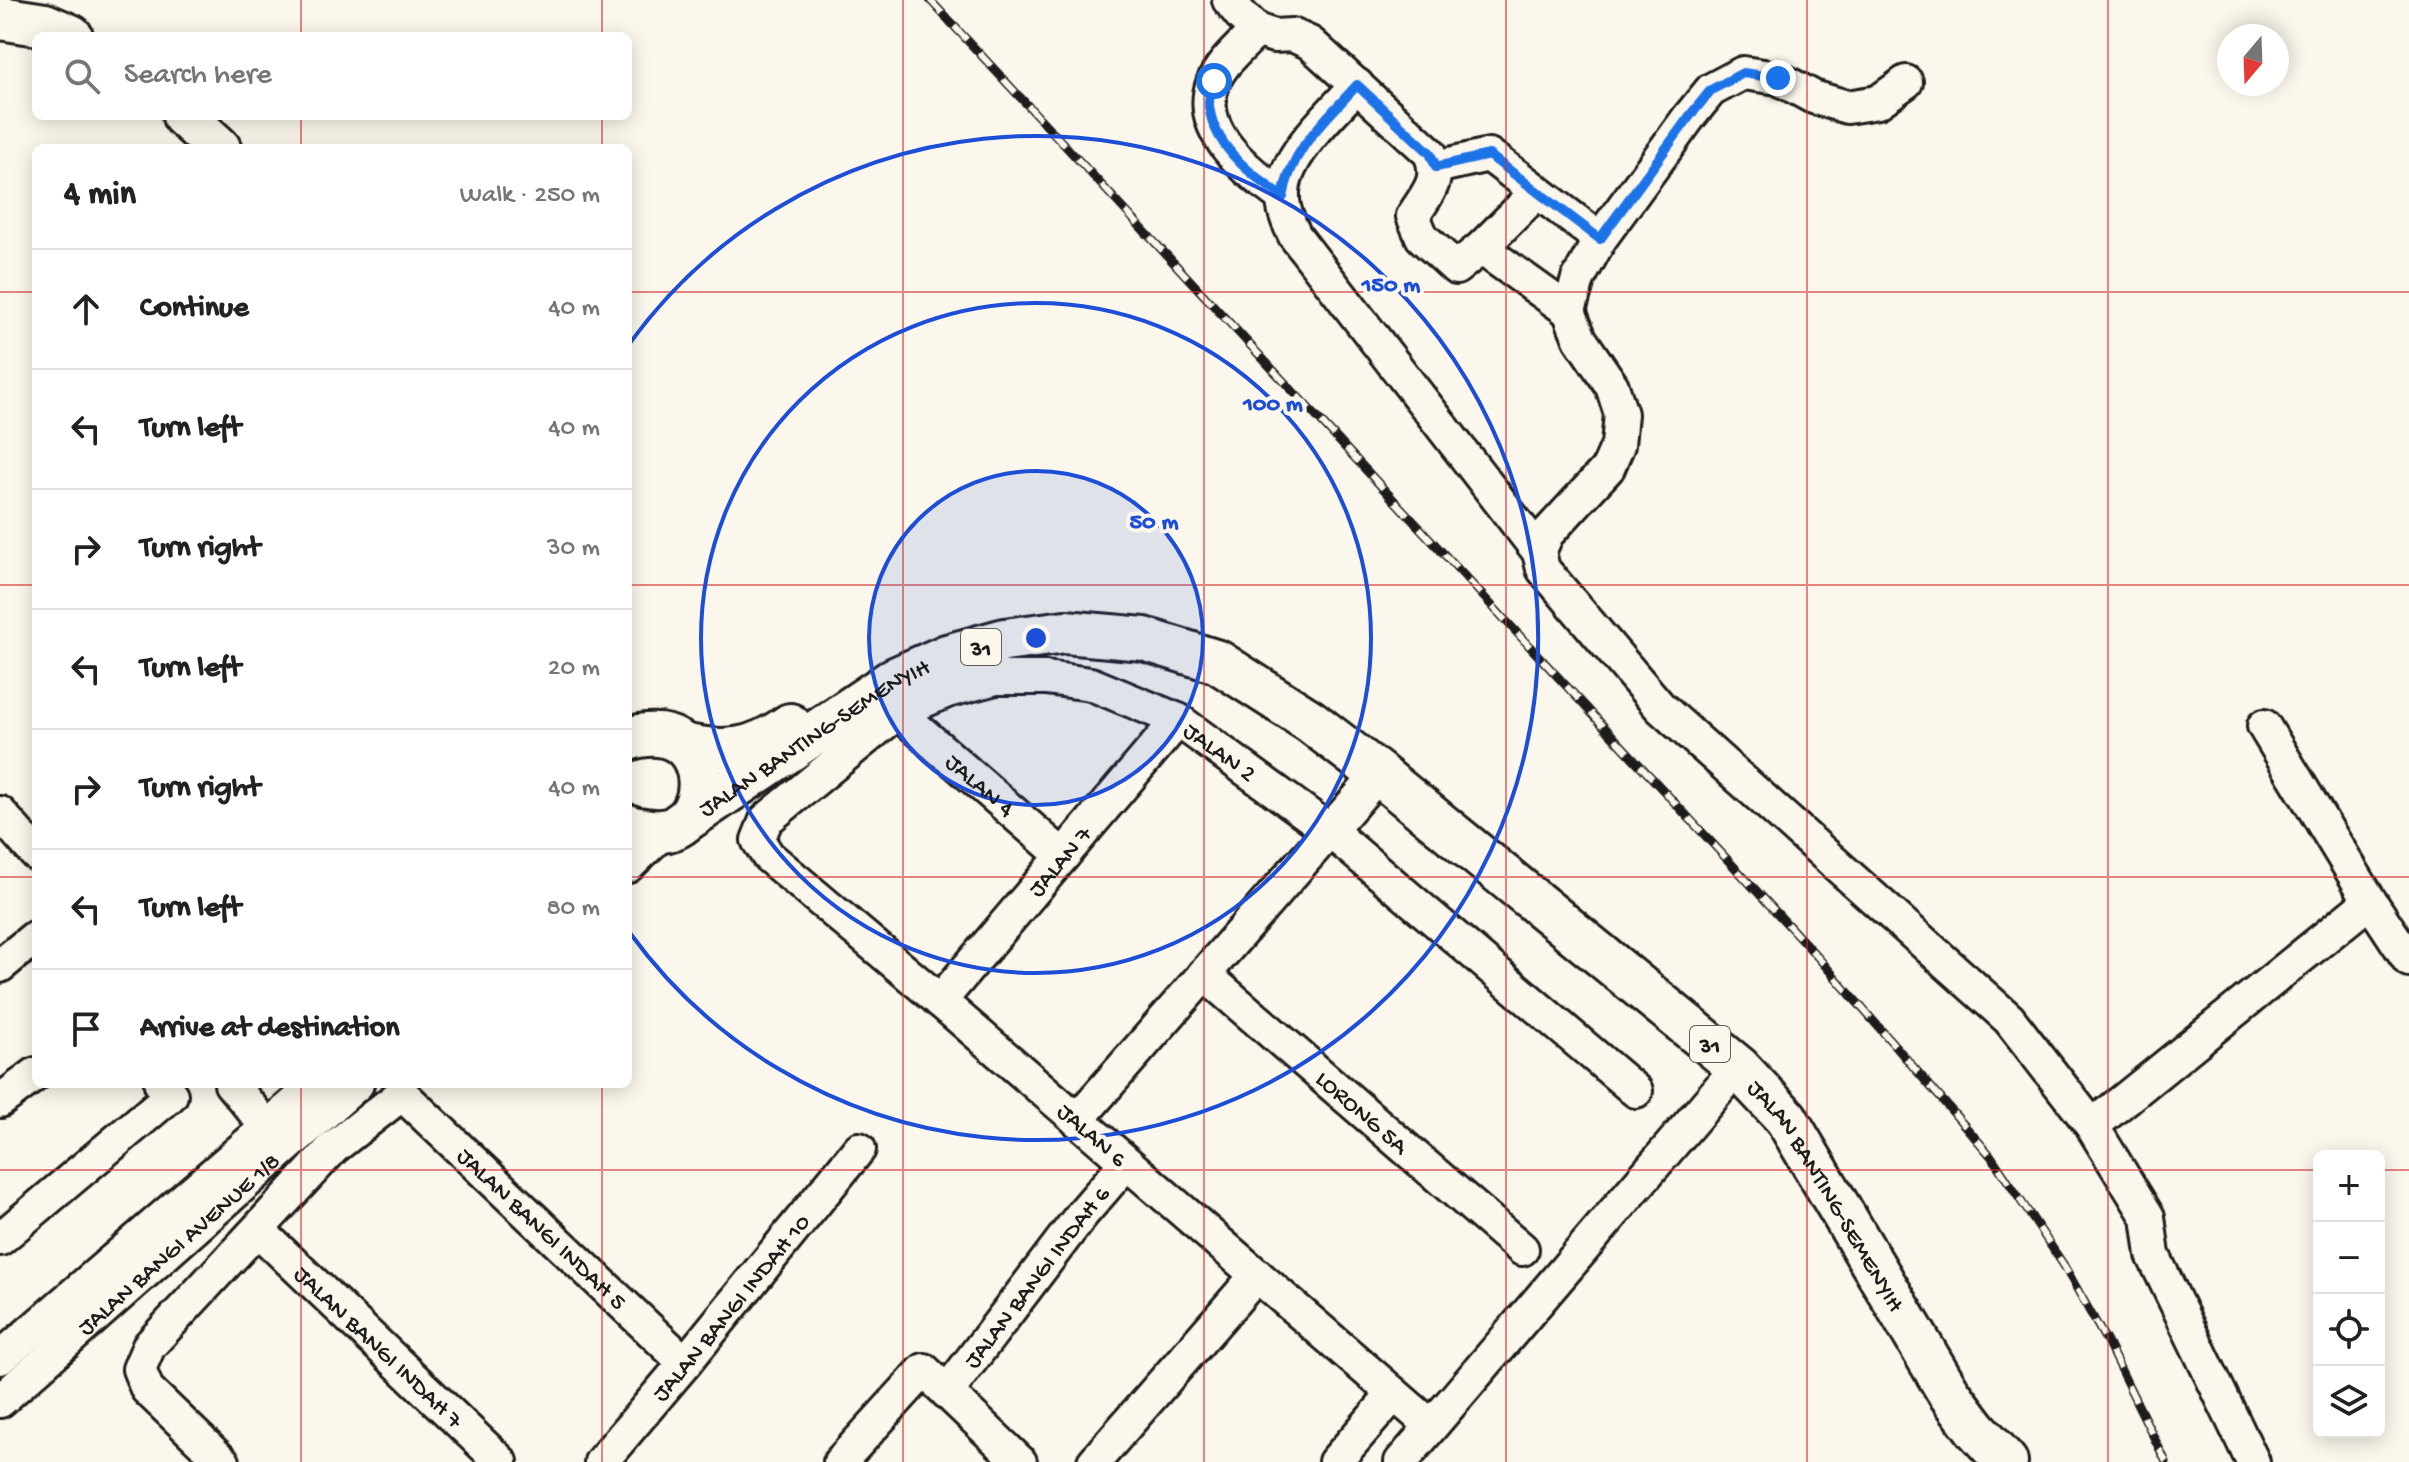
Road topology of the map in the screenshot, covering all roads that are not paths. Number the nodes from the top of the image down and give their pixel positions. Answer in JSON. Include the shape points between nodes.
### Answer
{"nodes":[{"id":1,"x":1229,"y":0,"type":"edge"},
{"id":2,"x":0,"y":18,"type":"edge"},
{"id":3,"x":1257,"y":30,"type":"junction"},
{"id":4,"x":62,"y":32,"type":"edge"},
{"id":5,"x":1906,"y":82,"type":"dead end"},
{"id":6,"x":1357,"y":85,"type":"junction"},
{"id":7,"x":188,"y":120,"type":"edge"},
{"id":8,"x":215,"y":144,"type":"edge"},
{"id":9,"x":1436,"y":167,"type":"junction"},
{"id":10,"x":1537,"y":192,"type":"junction"},
{"id":11,"x":1283,"y":197,"type":"junction"},
{"id":12,"x":1600,"y":239,"type":"junction"},
{"id":13,"x":1481,"y":248,"type":"junction"},
{"id":14,"x":1569,"y":311,"type":"junction"},
{"id":15,"x":1539,"y":552,"type":"junction"},
{"id":16,"x":898,"y":712,"type":"junction"},
{"id":17,"x":632,"y":713,"type":"edge"},
{"id":18,"x":1178,"y":720,"type":"junction"},
{"id":19,"x":1310,"y":721,"type":"junction"},
{"id":20,"x":2264,"y":726,"type":"dead end"},
{"id":21,"x":658,"y":740,"type":"edge"},
{"id":22,"x":1379,"y":774,"type":"junction"},
{"id":23,"x":0,"y":813,"type":"edge"},
{"id":24,"x":657,"y":827,"type":"edge"},
{"id":25,"x":1329,"y":830,"type":"junction"},
{"id":26,"x":758,"y":840,"type":"joint"},
{"id":27,"x":32,"y":849,"type":"edge"},
{"id":28,"x":1063,"y":856,"type":"junction"},
{"id":29,"x":632,"y":861,"type":"edge"},
{"id":30,"x":2370,"y":901,"type":"junction"},
{"id":31,"x":32,"y":940,"type":"edge"},
{"id":32,"x":2409,"y":960,"type":"edge"},
{"id":33,"x":0,"y":966,"type":"edge"},
{"id":34,"x":1204,"y":974,"type":"junction"},
{"id":35,"x":940,"y":1001,"type":"junction"},
{"id":36,"x":1738,"y":1067,"type":"junction"},
{"id":37,"x":32,"y":1077,"type":"edge"},
{"id":38,"x":234,"y":1088,"type":"edge"},
{"id":39,"x":314,"y":1088,"type":"edge"},
{"id":40,"x":351,"y":1088,"type":"edge"},
{"id":41,"x":166,"y":1090,"type":"edge"},
{"id":42,"x":1636,"y":1091,"type":"dead end"},
{"id":43,"x":0,"y":1101,"type":"edge"},
{"id":44,"x":1077,"y":1120,"type":"junction"},
{"id":45,"x":2092,"y":1126,"type":"junction"},
{"id":46,"x":276,"y":1137,"type":"junction"},
{"id":47,"x":859,"y":1149,"type":"dead end"},
{"id":48,"x":1126,"y":1163,"type":"junction"},
{"id":49,"x":258,"y":1230,"type":"junction"},
{"id":50,"x":0,"y":1239,"type":"edge"},
{"id":51,"x":1522,"y":1249,"type":"dead end"},
{"id":52,"x":1257,"y":1275,"type":"junction"},
{"id":53,"x":0,"y":1358,"type":"edge"},
{"id":54,"x":685,"y":1363,"type":"junction"},
{"id":55,"x":947,"y":1392,"type":"junction"},
{"id":56,"x":1394,"y":1394,"type":"junction"},
{"id":57,"x":0,"y":1401,"type":"edge"},
{"id":58,"x":1430,"y":1425,"type":"junction"},
{"id":59,"x":223,"y":1462,"type":"edge"},
{"id":60,"x":501,"y":1462,"type":"edge"},
{"id":61,"x":601,"y":1462,"type":"edge"},
{"id":62,"x":840,"y":1462,"type":"edge"},
{"id":63,"x":1020,"y":1462,"type":"edge"},
{"id":64,"x":1094,"y":1462,"type":"edge"},
{"id":65,"x":1335,"y":1462,"type":"edge"},
{"id":66,"x":1401,"y":1462,"type":"edge"},
{"id":67,"x":2006,"y":1462,"type":"edge"},
{"id":68,"x":2253,"y":1462,"type":"edge"}],
"edges":[{"from":1,"to":3,"type":"street"},
{"from":2,"to":4,"type":"main road"},
{"from":3,"to":6,"type":"street","via":[[1310,43]]},
{"from":3,"to":11,"type":"street","via":[[1214,81],[1210,113],[1238,162]]},
{"from":5,"to":12,"type":"street","via":[[1878,102],[1847,107],[1778,78],[1743,73],[1711,90]]},
{"from":6,"to":9,"type":"street","via":[[1430,153]]},
{"from":6,"to":11,"type":"street","via":[[1298,152]]},
{"from":7,"to":8,"type":"main road"},
{"from":9,"to":10,"type":"street","via":[[1489,155]]},
{"from":9,"to":13,"type":"street","via":[[1433,184],[1413,216],[1422,237],[1456,268]]},
{"from":10,"to":12,"type":"street"},
{"from":10,"to":13,"type":"street"},
{"from":11,"to":15,"type":"street","via":[[1295,236]]},
{"from":12,"to":14,"type":"street","via":[[1578,279]]},
{"from":13,"to":14,"type":"street"},
{"from":14,"to":15,"type":"street","via":[[1580,339],[1612,386],[1621,414],[1618,445],[1608,468],[1547,534]]},
{"from":15,"to":45,"type":"street","via":[[1543,569],[1660,707],[2009,1019]]},
{"from":16,"to":18,"type":"street","name":"JALAN 2","via":[[996,678],[1046,678],[1091,684]]},
{"from":16,"to":26,"type":"street","name":"JALAN 2","via":[[766,820]]},
{"from":16,"to":28,"type":"street","name":"JALAN 4"},
{"from":17,"to":21,"type":"main road","name":"JALAN BANTING-SEMENYIH","number":"31"},
{"from":18,"to":25,"type":"street","name":"JALAN 2"},
{"from":18,"to":28,"type":"street","name":"JALAN 7"},
{"from":19,"to":21,"type":"main road","name":"JALAN BANTING-SEMENYIH","number":"31","via":[[1238,655],[1167,625],[1077,611],[998,617],[936,634],[884,659],[781,732],[731,751]]},
{"from":19,"to":22,"type":"main road","name":"JALAN BANTING-SEMENYIH","number":"31"},
{"from":19,"to":24,"type":"main road","name":"JALAN BANTING-SEMENYIH","number":"31","via":[[1218,662],[1144,639],[1065,632],[1005,640],[947,656],[895,679]]},
{"from":20,"to":30,"type":"street"},
{"from":21,"to":24,"type":"main road","via":[[697,763],[701,785],[695,807]]},
{"from":22,"to":25,"type":"street"},
{"from":22,"to":36,"type":"main road","name":"JALAN BANTING-SEMENYIH","number":"31"},
{"from":23,"to":27,"type":"street"},
{"from":24,"to":29,"type":"street"},
{"from":25,"to":34,"type":"street"},
{"from":25,"to":42,"type":"street","name":"JALAN 2"},
{"from":26,"to":35,"type":"street","name":"JALAN 6","via":[[768,856]]},
{"from":28,"to":35,"type":"street","name":"JALAN 7"},
{"from":30,"to":32,"type":"street"},
{"from":30,"to":45,"type":"street"},
{"from":31,"to":33,"type":"street"},
{"from":34,"to":44,"type":"street"},
{"from":34,"to":51,"type":"street","name":"LORONG 5A"},
{"from":35,"to":44,"type":"street","name":"JALAN 6"},
{"from":36,"to":58,"type":"street"},
{"from":36,"to":67,"type":"main road","name":"JALAN BANTING-SEMENYIH","number":"31","via":[[1786,1118],[1949,1393]]},
{"from":37,"to":43,"type":"street"},
{"from":38,"to":46,"type":"street"},
{"from":39,"to":46,"type":"street","name":"JALAN BANGI AVENUE 1/8"},
{"from":40,"to":46,"type":"street","name":"JALAN BANGI AVENUE 1/8"},
{"from":41,"to":50,"type":"street"},
{"from":44,"to":48,"type":"street","name":"JALAN 6"},
{"from":45,"to":68,"type":"street","via":[[2148,1217],[2153,1255]]},
{"from":46,"to":53,"type":"street","name":"JALAN BANGI AVENUE 1/8"},
{"from":46,"to":57,"type":"street","name":"JALAN BANGI AVENUE 1/8"},
{"from":47,"to":54,"type":"street","name":"JALAN BANGI INDAH 10"},
{"from":48,"to":52,"type":"street","name":"JALAN 6"},
{"from":48,"to":55,"type":"street","name":"JALAN BANGI INDAH 6"},
{"from":49,"to":54,"type":"street","name":"JALAN BANGI INDAH 5","via":[[333,1148],[402,1094]]},
{"from":49,"to":59,"type":"street","via":[[149,1346],[139,1369],[147,1389]]},
{"from":49,"to":60,"type":"street","name":"JALAN BANGI INDAH 7"},
{"from":52,"to":56,"type":"street","name":"JALAN 6"},
{"from":52,"to":64,"type":"street"},
{"from":54,"to":61,"type":"street","name":"JALAN BANGI INDAH 10"},
{"from":55,"to":62,"type":"street","via":[[924,1370]]},
{"from":55,"to":63,"type":"street"},
{"from":56,"to":58,"type":"street","name":"JALAN 6"},
{"from":56,"to":65,"type":"street"},
{"from":58,"to":66,"type":"street"}]}
